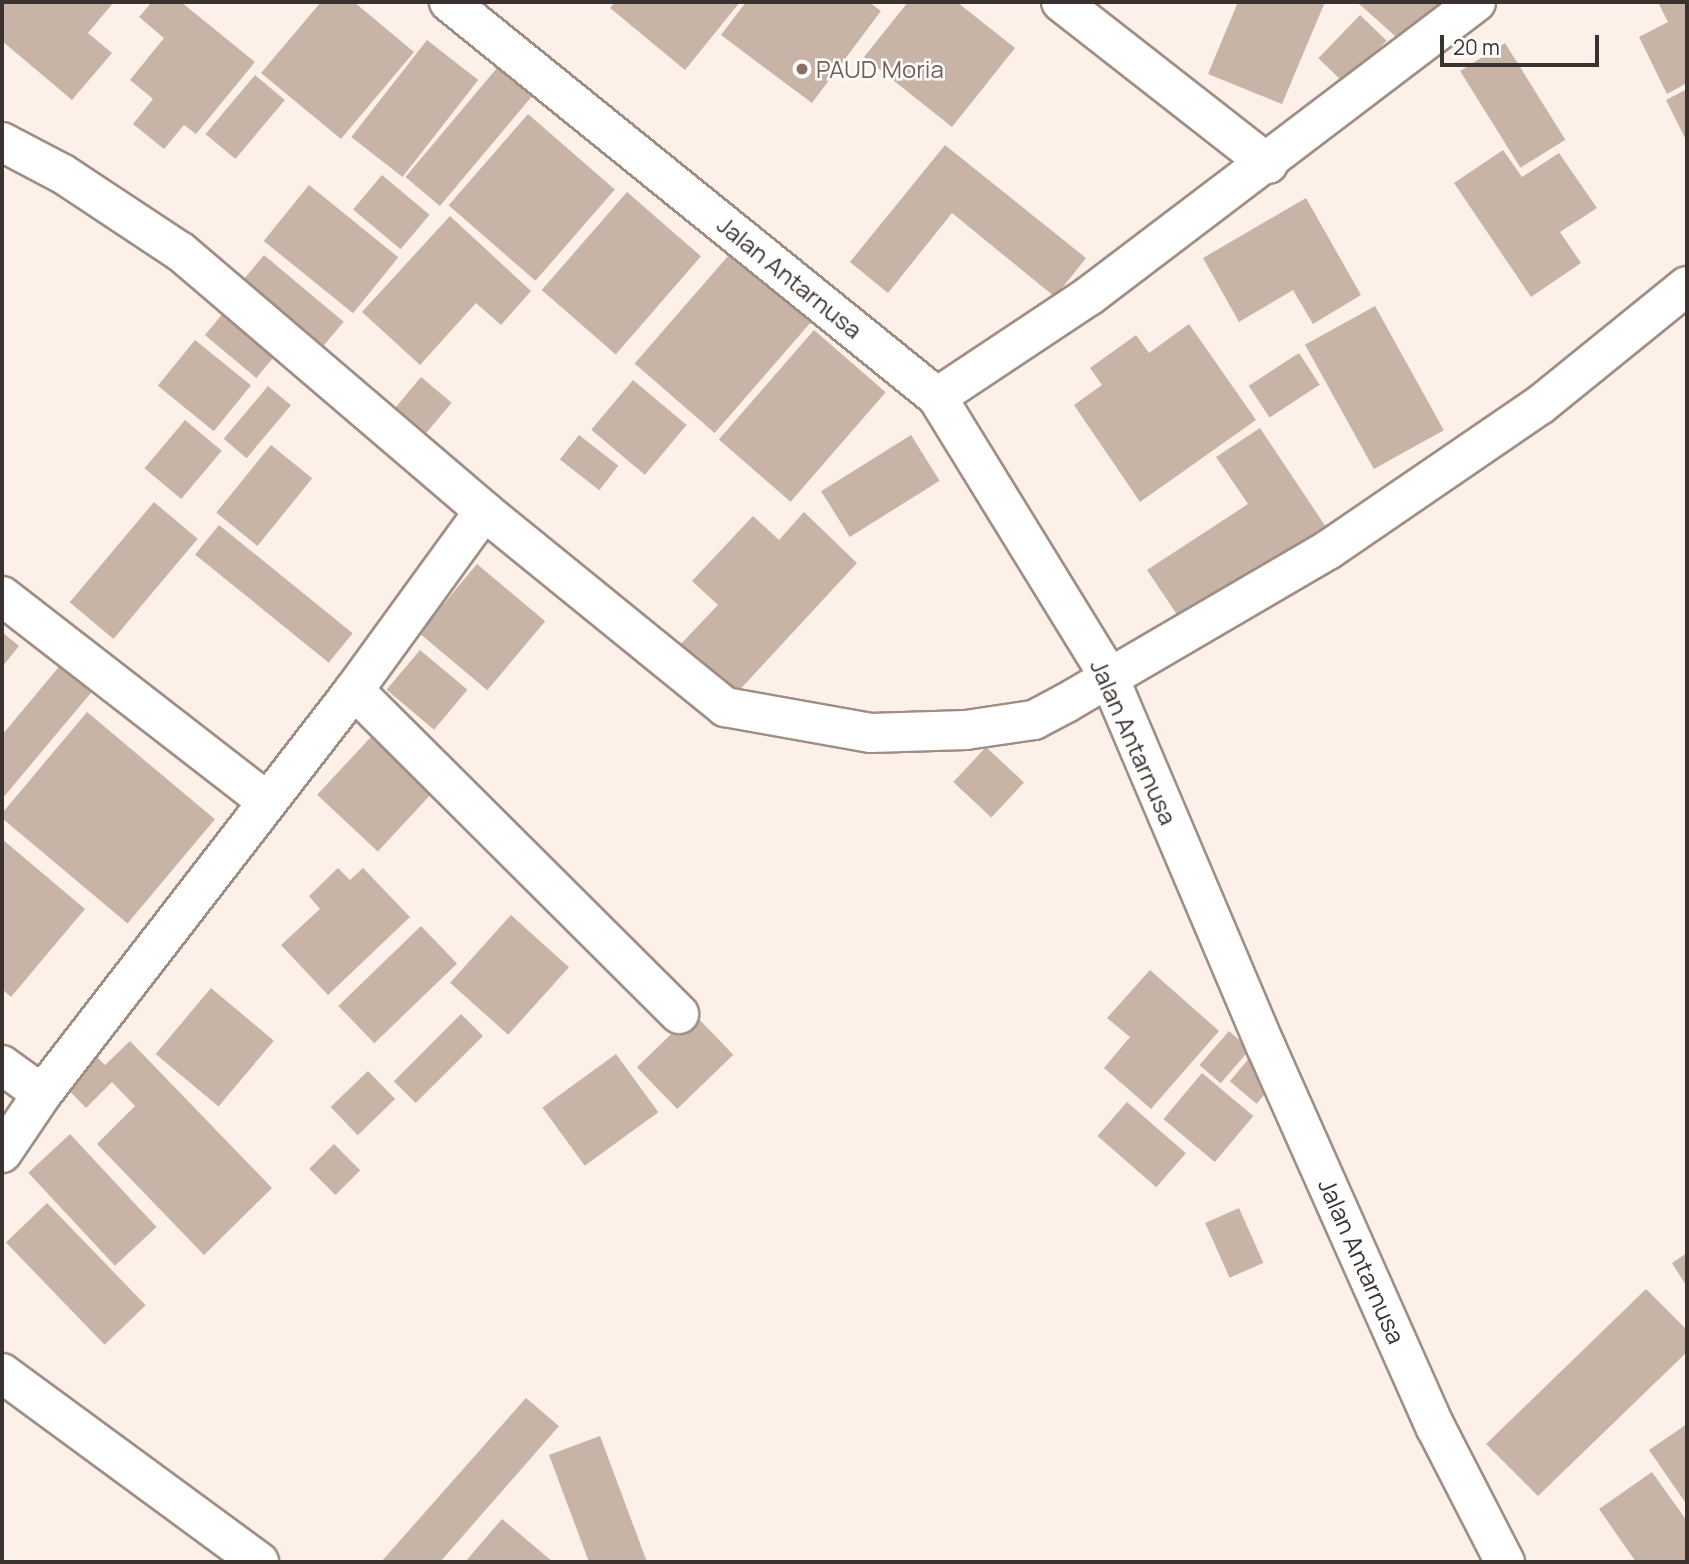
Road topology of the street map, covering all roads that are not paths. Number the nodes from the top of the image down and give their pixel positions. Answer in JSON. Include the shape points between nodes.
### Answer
{"nodes":[{"id":1,"x":449,"y":2,"type":"edge"},
{"id":2,"x":1061,"y":2,"type":"edge"},
{"id":3,"x":1476,"y":2,"type":"edge"},
{"id":4,"x":2,"y":142,"type":"edge"},
{"id":5,"x":1268,"y":164,"type":"junction"},
{"id":6,"x":1687,"y":286,"type":"edge"},
{"id":7,"x":937,"y":397,"type":"junction"},
{"id":8,"x":484,"y":511,"type":"junction"},
{"id":9,"x":2,"y":596,"type":"edge"},
{"id":10,"x":1108,"y":676,"type":"junction"},
{"id":11,"x":354,"y":690,"type":"junction"},
{"id":12,"x":266,"y":801,"type":"junction"},
{"id":13,"x":679,"y":1014,"type":"dead end"},
{"id":14,"x":2,"y":1065,"type":"edge"},
{"id":15,"x":42,"y":1094,"type":"junction"},
{"id":16,"x":2,"y":1153,"type":"edge"},
{"id":17,"x":2,"y":1373,"type":"edge"},
{"id":18,"x":259,"y":1562,"type":"edge"},
{"id":19,"x":1505,"y":1562,"type":"edge"}],
"edges":[{"from":1,"to":7,"type":"street","name":"Jalan Antarnusa"},
{"from":2,"to":5,"type":"street"},
{"from":3,"to":5,"type":"street"},
{"from":4,"to":8,"type":"street","via":[[63,174],[181,252]]},
{"from":5,"to":7,"type":"street","via":[[1089,296]]},
{"from":6,"to":10,"type":"street","via":[[1540,405],[1328,551]]},
{"from":7,"to":10,"type":"street","name":"Jalan Antarnusa"},
{"from":8,"to":10,"type":"street","via":[[725,707],[871,733],[966,730],[1034,720]]},
{"from":8,"to":11,"type":"street"},
{"from":9,"to":12,"type":"street"},
{"from":10,"to":19,"type":"street","name":"Jalan Antarnusa","via":[[1266,1047],[1436,1428]]},
{"from":11,"to":12,"type":"street"},
{"from":11,"to":13,"type":"street"},
{"from":12,"to":15,"type":"street"},
{"from":14,"to":15,"type":"street"},
{"from":15,"to":16,"type":"street"},
{"from":17,"to":18,"type":"street"}]}
